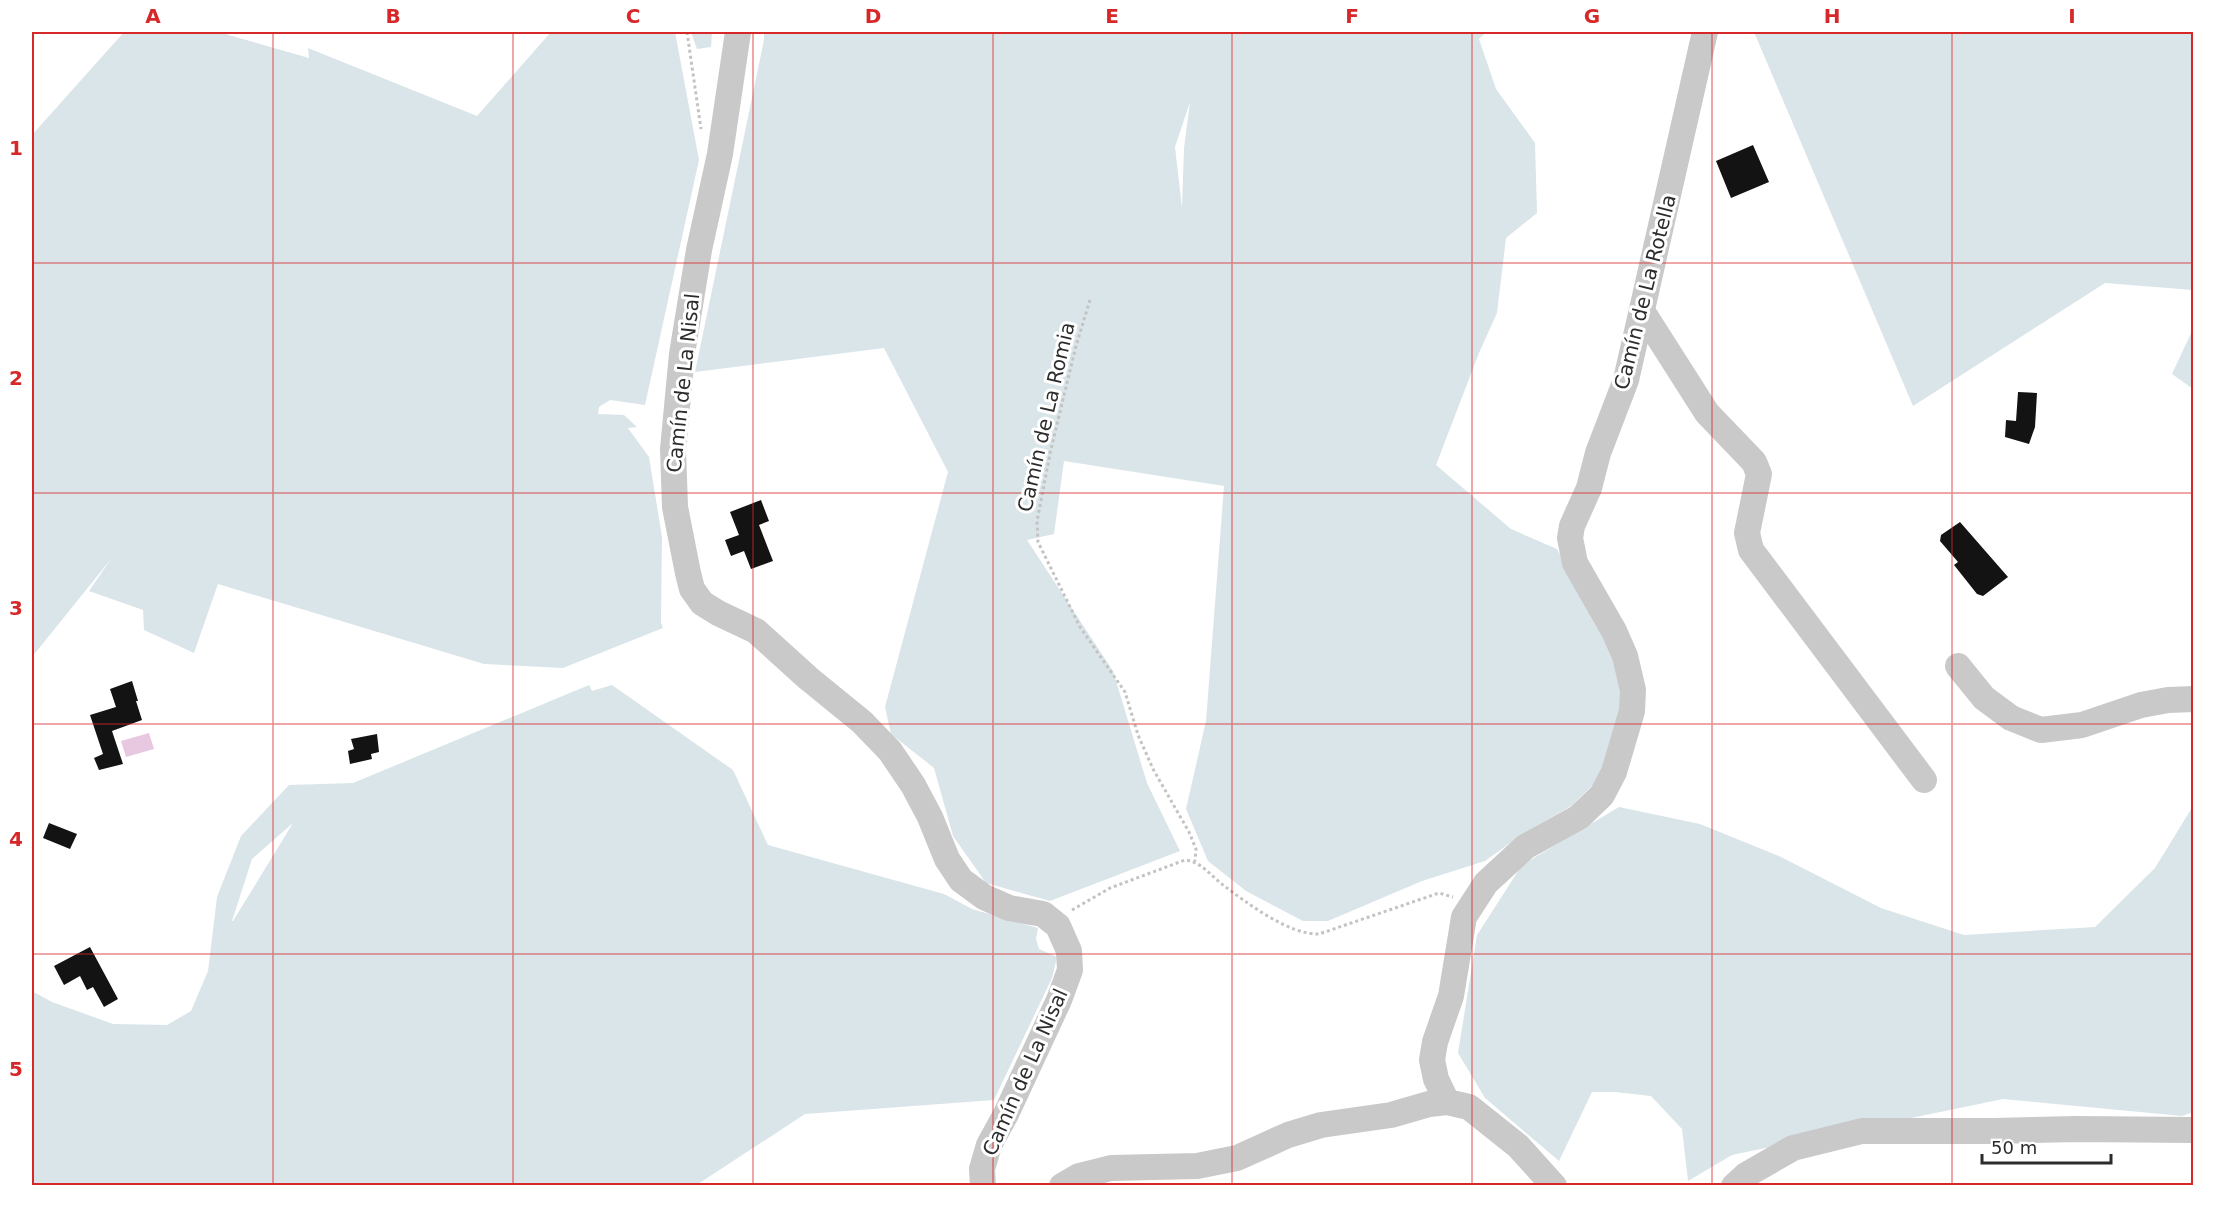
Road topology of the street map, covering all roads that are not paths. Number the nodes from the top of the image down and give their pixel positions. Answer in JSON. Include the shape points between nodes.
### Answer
{"nodes":[{"id":1,"x":738,"y":32,"type":"edge"},
{"id":2,"x":1705,"y":32,"type":"edge"},
{"id":3,"x":1642,"y":310,"type":"junction"},
{"id":4,"x":1958,"y":666,"type":"dead end"},
{"id":5,"x":2193,"y":699,"type":"edge"},
{"id":6,"x":1924,"y":780,"type":"dead end"},
{"id":7,"x":1447,"y":1102,"type":"junction"},
{"id":8,"x":2193,"y":1130,"type":"edge"},
{"id":9,"x":983,"y":1185,"type":"edge"},
{"id":10,"x":1062,"y":1185,"type":"edge"},
{"id":11,"x":1554,"y":1185,"type":"edge"},
{"id":12,"x":1734,"y":1185,"type":"edge"}],
"edges":[{"from":1,"to":9,"type":"street","name":"Camín de La Nisal","via":[[720,154],[682,354],[673,449],[675,507],[692,589],[702,603],[756,630],[862,722],[890,752],[913,784],[947,859],[961,880],[984,897],[1009,908],[1043,914],[1058,926],[1069,951],[1070,970],[989,1145],[982,1169]]},
{"from":2,"to":3,"type":"street","name":"Camín de La Rotella"},
{"from":3,"to":6,"type":"street","via":[[1707,413],[1754,462],[1759,474],[1747,533],[1751,550]]},
{"from":3,"to":7,"type":"street","name":"Camín de La Rotella","via":[[1626,380],[1570,538],[1575,563],[1614,631],[1631,675],[1632,711],[1614,772],[1602,795],[1580,818],[1526,847],[1486,883],[1464,917],[1451,996],[1432,1060]]},
{"from":4,"to":5,"type":"street","via":[[1984,698],[2011,718],[2041,730],[2082,725],[2142,705]]},
{"from":7,"to":10,"type":"street","via":[[1321,1125],[1237,1158],[1197,1166],[1111,1167]]},
{"from":7,"to":11,"type":"street","via":[[1469,1107],[1518,1146]]},
{"from":8,"to":12,"type":"street","via":[[1862,1131],[1793,1148]]}]}
